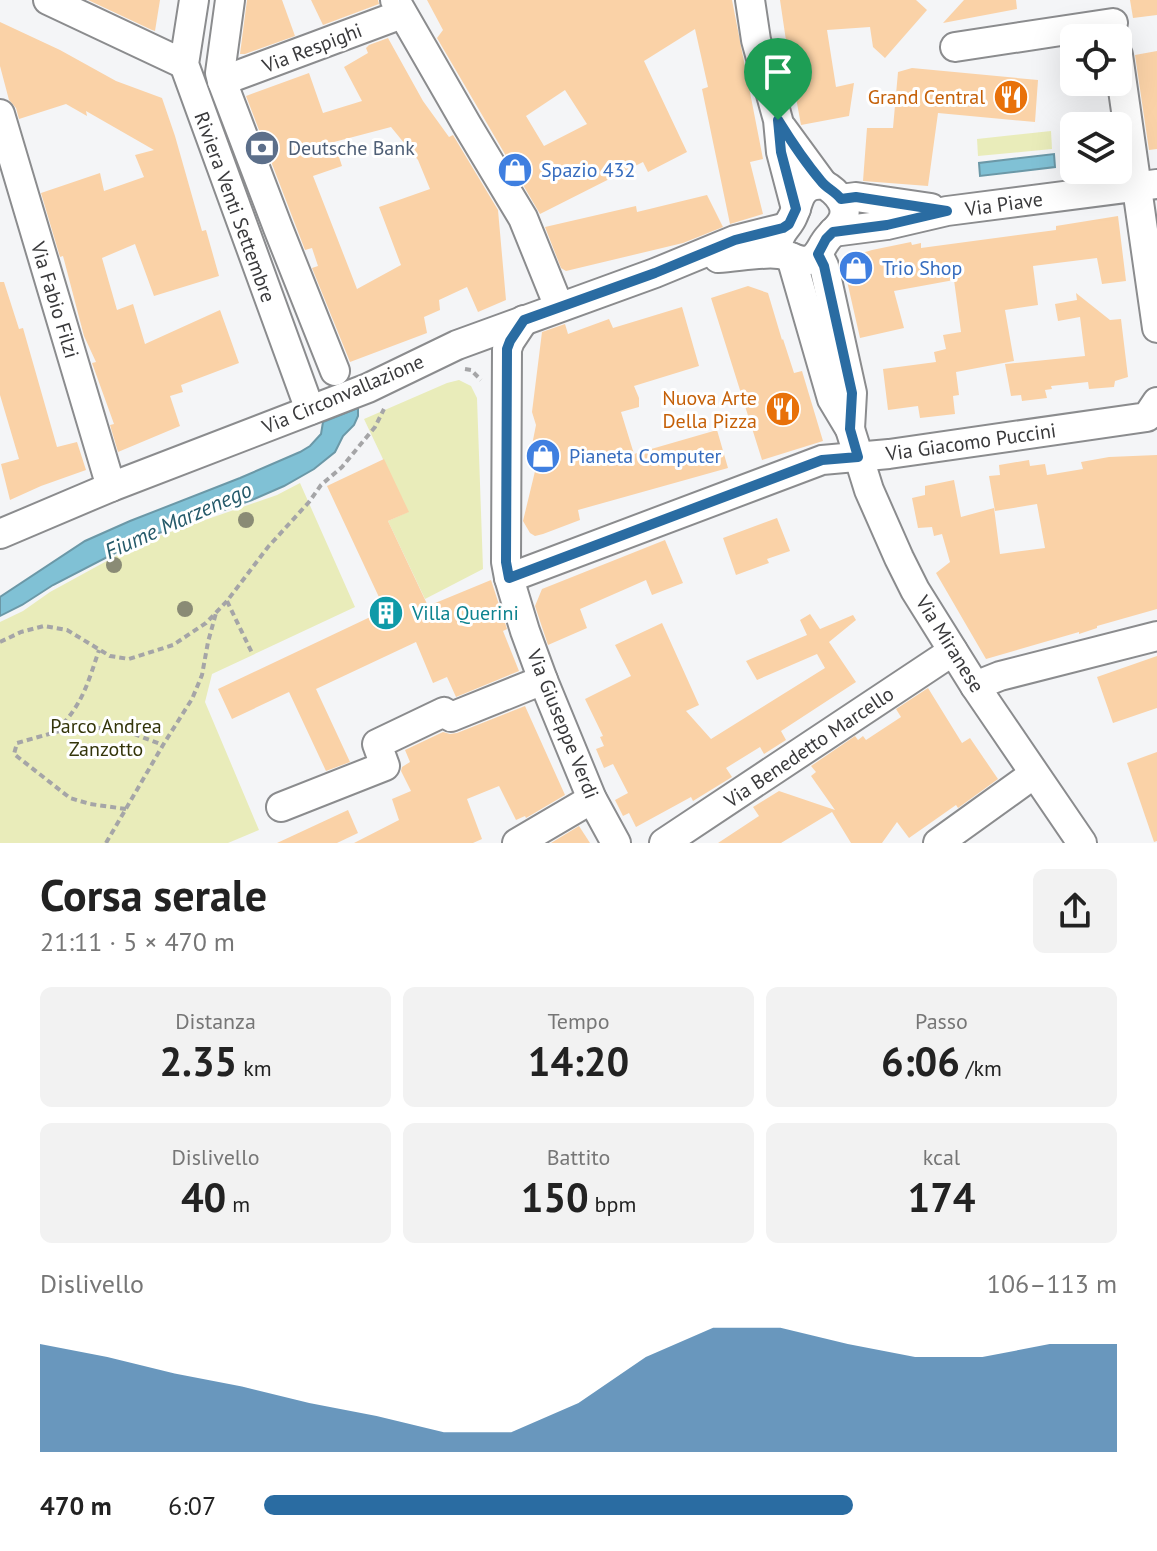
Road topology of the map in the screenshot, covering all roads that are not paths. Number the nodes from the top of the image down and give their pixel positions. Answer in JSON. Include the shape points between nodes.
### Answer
{"nodes":[{"id":1,"x":48,"y":0,"type":"edge"},
{"id":2,"x":194,"y":0,"type":"edge"},
{"id":3,"x":230,"y":0,"type":"edge"},
{"id":4,"x":750,"y":0,"type":"edge"},
{"id":5,"x":398,"y":7,"type":"edge"},
{"id":6,"x":1113,"y":20,"type":"edge"},
{"id":7,"x":955,"y":47,"type":"dead end"},
{"id":8,"x":184,"y":64,"type":"junction"},
{"id":9,"x":222,"y":81,"type":"junction"},
{"id":10,"x":1127,"y":96,"type":"edge"},
{"id":11,"x":0,"y":114,"type":"edge"},
{"id":12,"x":778,"y":120,"type":"junction"},
{"id":13,"x":1147,"y":185,"type":"edge"},
{"id":14,"x":832,"y":191,"type":"junction"},
{"id":15,"x":947,"y":211,"type":"junction"},
{"id":16,"x":801,"y":239,"type":"junction"},
{"id":17,"x":559,"y":307,"type":"junction"},
{"id":18,"x":524,"y":320,"type":"junction"},
{"id":19,"x":1157,"y":328,"type":"edge"},
{"id":20,"x":335,"y":371,"type":"dead end"},
{"id":21,"x":1157,"y":402,"type":"edge"},
{"id":22,"x":310,"y":410,"type":"junction"},
{"id":23,"x":858,"y":457,"type":"junction"},
{"id":24,"x":111,"y":487,"type":"junction"},
{"id":25,"x":0,"y":534,"type":"edge"},
{"id":26,"x":509,"y":578,"type":"junction"},
{"id":27,"x":1157,"y":636,"type":"edge"},
{"id":28,"x":953,"y":651,"type":"junction"},
{"id":29,"x":543,"y":680,"type":"junction"},
{"id":30,"x":975,"y":686,"type":"junction"},
{"id":31,"x":1034,"y":774,"type":"junction"},
{"id":32,"x":592,"y":799,"type":"junction"},
{"id":33,"x":281,"y":807,"type":"dead end"},
{"id":34,"x":517,"y":843,"type":"edge"},
{"id":35,"x":616,"y":843,"type":"edge"},
{"id":36,"x":664,"y":843,"type":"edge"},
{"id":37,"x":938,"y":843,"type":"edge"},
{"id":38,"x":1082,"y":843,"type":"edge"}],
"edges":[{"from":1,"to":8,"type":"street"},
{"from":2,"to":8,"type":"street","name":"Riviera Venti Settembre"},
{"from":3,"to":9,"type":"street"},
{"from":4,"to":12,"type":"street"},
{"from":5,"to":9,"type":"street","name":"Via Respighi"},
{"from":5,"to":17,"type":"street","via":[[523,218]]},
{"from":6,"to":7,"type":"street"},
{"from":8,"to":22,"type":"street","name":"Riviera Venti Settembre"},
{"from":9,"to":20,"type":"street"},
{"from":10,"to":13,"type":"street"},
{"from":11,"to":24,"type":"street","name":"Via Fabio Filzi"},
{"from":12,"to":14,"type":"street"},
{"from":12,"to":16,"type":"street","name":"Via Miranese"},
{"from":13,"to":15,"type":"street","name":"Via Piave"},
{"from":13,"to":19,"type":"street"},
{"from":14,"to":15,"type":"street","name":"Via Piave"},
{"from":14,"to":16,"type":"street","via":[[845,216]]},
{"from":14,"to":16,"type":"street","via":[[804,190]]},
{"from":15,"to":16,"type":"street","name":"Via Piave"},
{"from":16,"to":17,"type":"street","name":"Via Circonvallazione","via":[[735,240]]},
{"from":16,"to":23,"type":"street","name":"Via Miranese","via":[[832,399],[850,429]]},
{"from":17,"to":18,"type":"street","name":"Via Circonvallazione"},
{"from":18,"to":22,"type":"street","name":"Via Circonvallazione"},
{"from":18,"to":26,"type":"street","name":"Via Giuseppe Verdi","via":[[507,349]]},
{"from":21,"to":23,"type":"street","name":"Via Giacomo Puccini","via":[[1147,417]]},
{"from":22,"to":24,"type":"street","name":"Via Circonvallazione"},
{"from":23,"to":26,"type":"street","name":"Via Giacomo Puccini","via":[[822,460]]},
{"from":23,"to":28,"type":"street","name":"Via Miranese","via":[[899,558]]},
{"from":24,"to":25,"type":"street","name":"Via Circonvallazione"},
{"from":26,"to":29,"type":"street","name":"Via Giuseppe Verdi"},
{"from":27,"to":30,"type":"street"},
{"from":28,"to":30,"type":"street","name":"Via Miranese"},
{"from":28,"to":36,"type":"street","name":"Via Benedetto Marcello"},
{"from":29,"to":32,"type":"street","name":"Via Giuseppe Verdi"},
{"from":29,"to":33,"type":"street","via":[[451,717],[444,712],[377,744],[385,766]]},
{"from":30,"to":31,"type":"street","name":"Via Miranese"},
{"from":31,"to":37,"type":"street"},
{"from":31,"to":38,"type":"street","name":"Via Miranese"},
{"from":32,"to":34,"type":"street"},
{"from":32,"to":35,"type":"street","name":"Via Giuseppe Verdi"}]}
